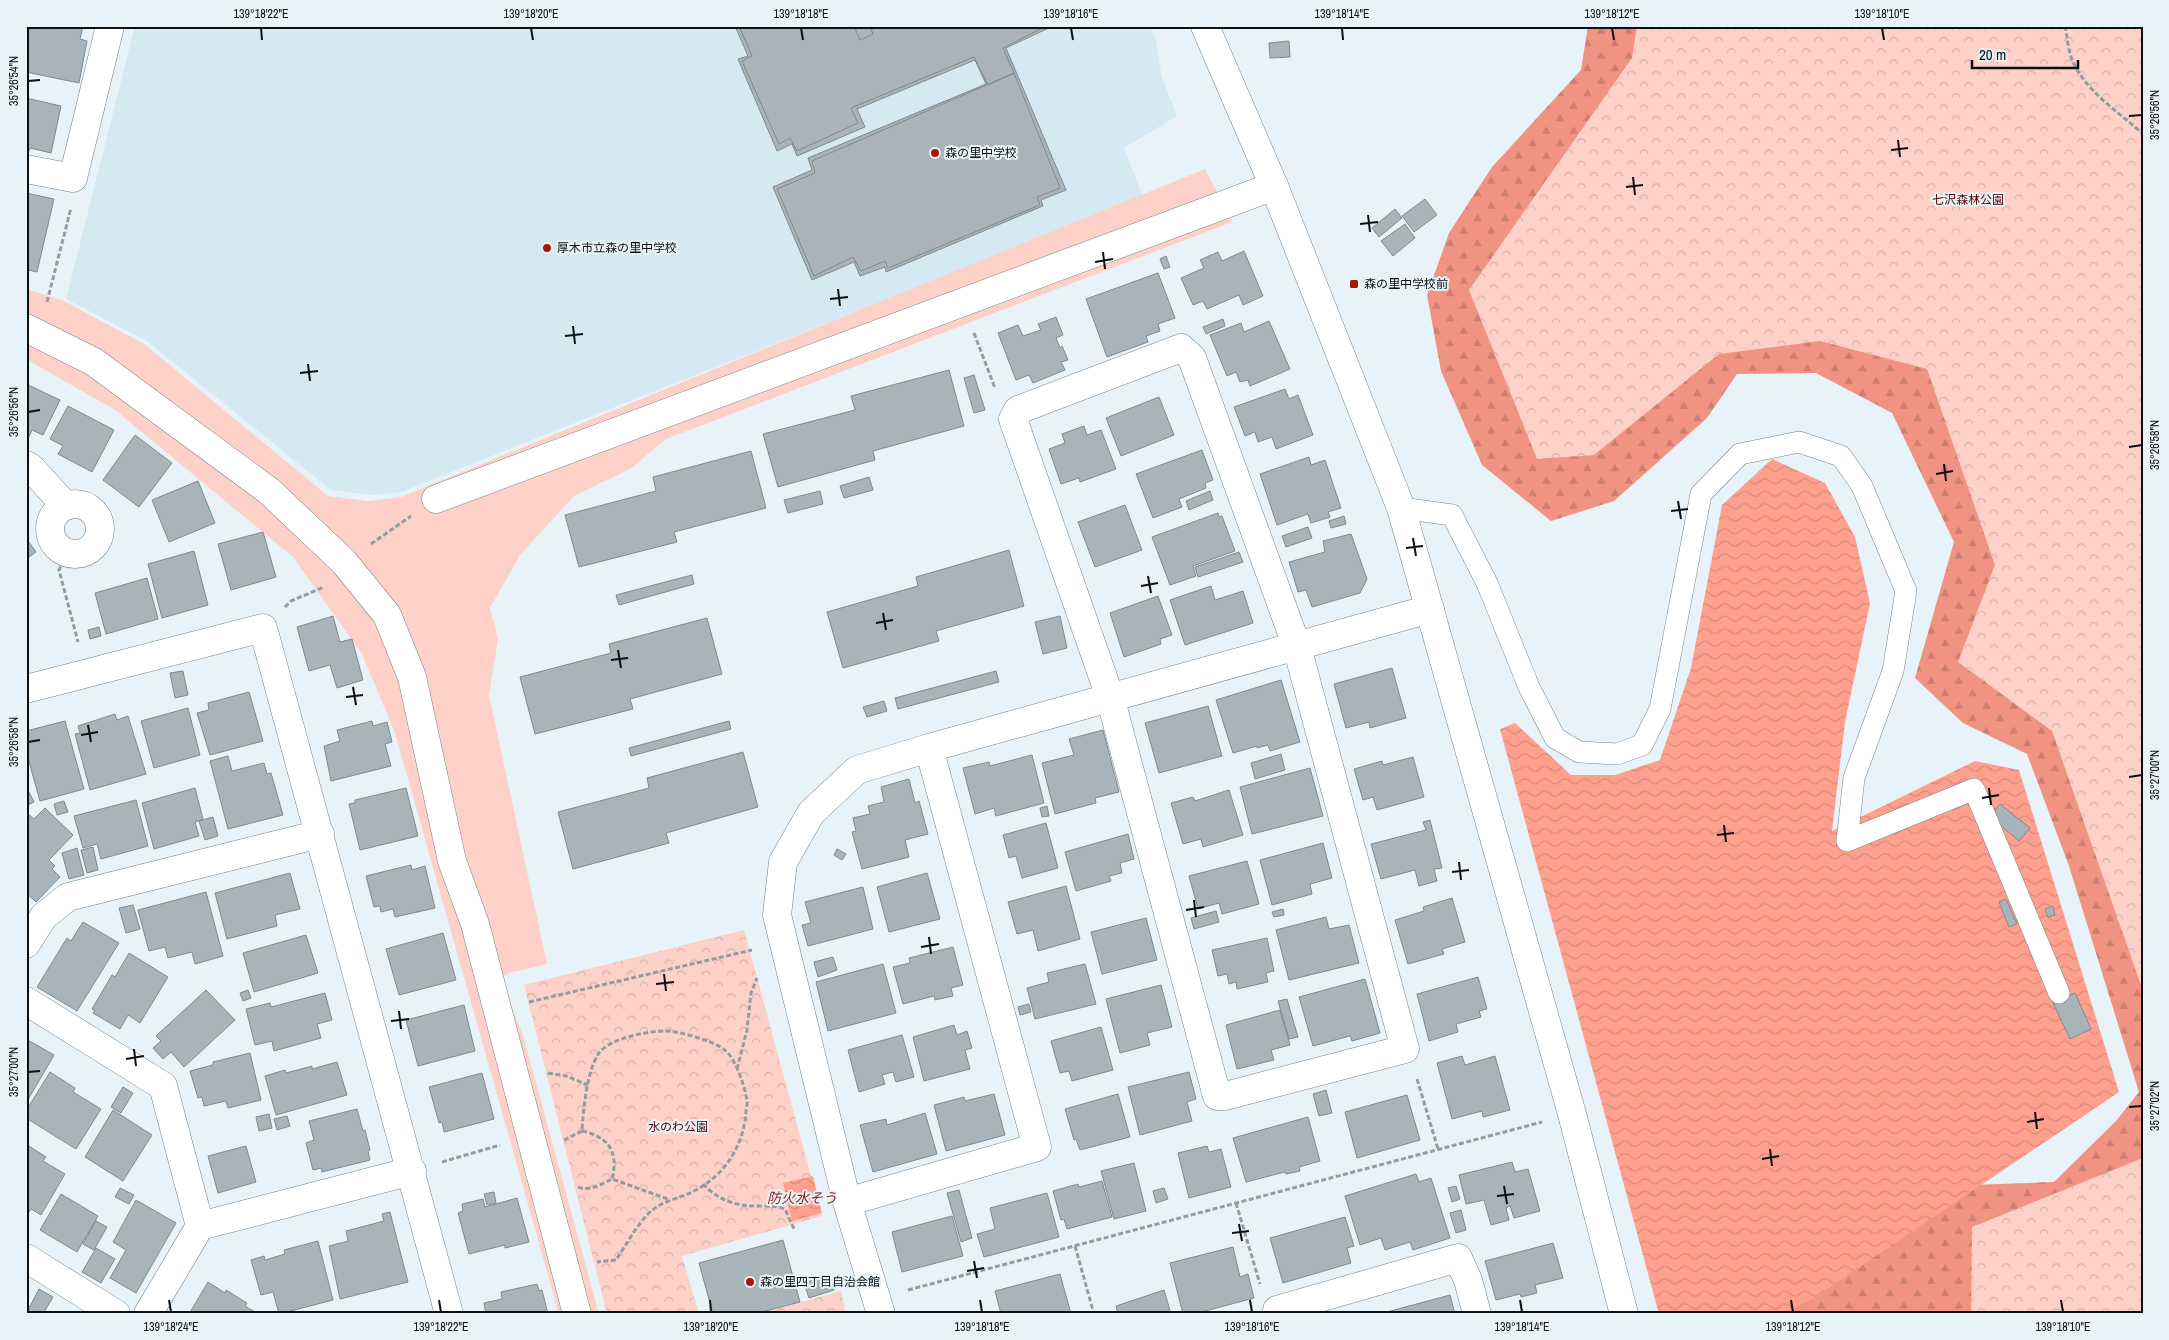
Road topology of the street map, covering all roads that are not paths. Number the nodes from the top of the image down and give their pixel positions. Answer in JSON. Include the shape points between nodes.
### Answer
{"nodes":[{"id":1,"x":110,"y":26,"type":"edge"},
{"id":2,"x":1205,"y":26,"type":"edge"},
{"id":3,"x":26,"y":169,"type":"edge"},
{"id":4,"x":1274,"y":186,"type":"junction"},
{"id":5,"x":32,"y":331,"type":"edge"},
{"id":6,"x":26,"y":465,"type":"edge"},
{"id":7,"x":436,"y":499,"type":"road end"},
{"id":8,"x":66,"y":506,"type":"junction"},
{"id":9,"x":1401,"y":508,"type":"junction"},
{"id":10,"x":1430,"y":609,"type":"junction"},
{"id":11,"x":1297,"y":647,"type":"junction"},
{"id":12,"x":26,"y":689,"type":"edge"},
{"id":13,"x":1110,"y":697,"type":"junction"},
{"id":14,"x":929,"y":748,"type":"junction"},
{"id":15,"x":320,"y":834,"type":"junction"},
{"id":16,"x":26,"y":944,"type":"edge"},
{"id":17,"x":2059,"y":993,"type":"dead end"},
{"id":18,"x":26,"y":1001,"type":"edge"},
{"id":19,"x":412,"y":1171,"type":"junction"},
{"id":20,"x":847,"y":1202,"type":"junction"},
{"id":21,"x":200,"y":1226,"type":"junction"},
{"id":22,"x":26,"y":1258,"type":"edge"},
{"id":23,"x":878,"y":1306,"type":"edge"},
{"id":24,"x":1278,"y":1312,"type":"edge"},
{"id":25,"x":116,"y":1314,"type":"edge"},
{"id":26,"x":148,"y":1314,"type":"edge"},
{"id":27,"x":449,"y":1314,"type":"edge"},
{"id":28,"x":577,"y":1314,"type":"edge"},
{"id":29,"x":1477,"y":1314,"type":"edge"},
{"id":30,"x":1624,"y":1314,"type":"edge"}],
"edges":[{"from":1,"to":3,"type":"street","via":[[73,178]]},
{"from":2,"to":4,"type":"street"},
{"from":4,"to":7,"type":"street"},
{"from":4,"to":9,"type":"street"},
{"from":5,"to":28,"type":"street","via":[[94,362],[269,491],[349,568],[387,615],[412,676],[452,860],[475,924],[530,1137],[548,1172],[562,1258]]},
{"from":6,"to":8,"type":"street"},
{"from":8,"to":8,"type":"street","via":[[79,504],[88,507],[98,519],[99,538],[79,554],[67,552],[56,545],[50,532],[55,514]]},
{"from":9,"to":10,"type":"street"},
{"from":9,"to":17,"type":"lane","via":[[1452,516],[1487,583],[1529,687],[1555,738],[1579,752],[1617,754],[1642,745],[1660,709],[1701,494],[1740,454],[1799,442],[1841,456],[1862,486],[1906,591],[1893,670],[1854,778],[1847,841],[1974,789]]},
{"from":10,"to":11,"type":"street"},
{"from":10,"to":30,"type":"street","via":[[1572,1114]]},
{"from":11,"to":13,"type":"street"},
{"from":11,"to":13,"type":"street","via":[[1192,358],[1181,348],[1018,410],[1013,419]]},
{"from":11,"to":13,"type":"street","via":[[1405,1049],[1217,1096]]},
{"from":12,"to":15,"type":"street","via":[[263,628]]},
{"from":13,"to":14,"type":"street"},
{"from":14,"to":20,"type":"street","via":[[857,770],[811,813],[783,862],[777,915]]},
{"from":14,"to":20,"type":"street","via":[[1037,1147]]},
{"from":15,"to":16,"type":"street","via":[[68,897],[44,916]]},
{"from":15,"to":19,"type":"street"},
{"from":18,"to":21,"type":"street","via":[[163,1086]]},
{"from":19,"to":21,"type":"street"},
{"from":19,"to":27,"type":"street"},
{"from":20,"to":23,"type":"street"},
{"from":21,"to":26,"type":"street"},
{"from":22,"to":25,"type":"street"},
{"from":24,"to":29,"type":"street","via":[[1458,1258]]}]}
